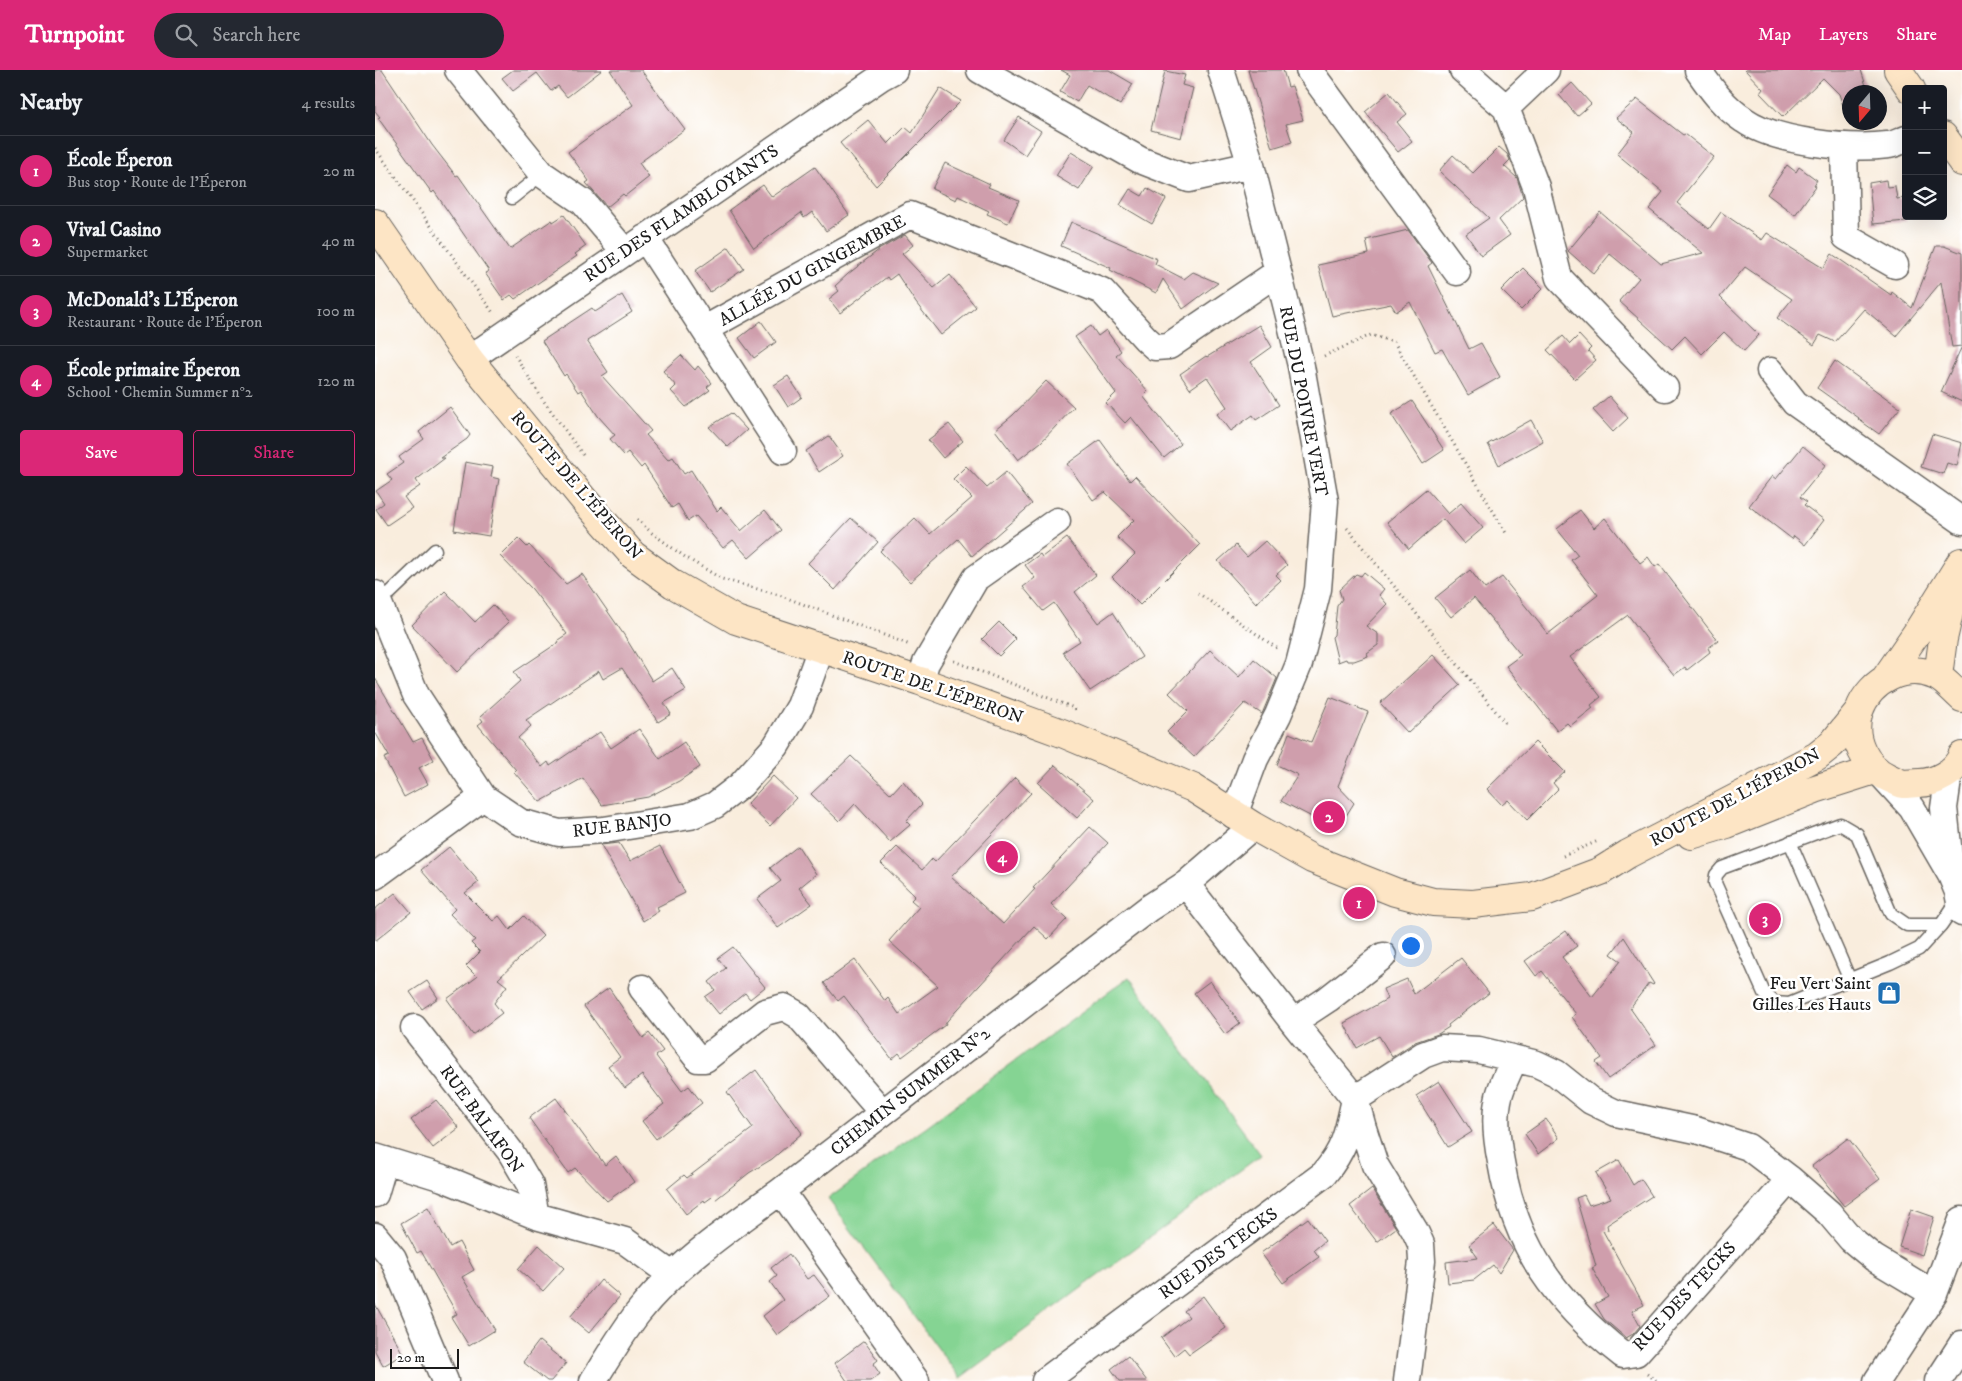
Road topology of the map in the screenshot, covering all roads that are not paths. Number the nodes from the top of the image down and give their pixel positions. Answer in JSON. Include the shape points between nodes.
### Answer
{"nodes":[{"id":1,"x":458,"y":70,"type":"edge"},
{"id":2,"x":894,"y":70,"type":"edge"},
{"id":3,"x":980,"y":70,"type":"edge"},
{"id":4,"x":1221,"y":70,"type":"edge"},
{"id":5,"x":1309,"y":70,"type":"edge"},
{"id":6,"x":1463,"y":70,"type":"edge"},
{"id":7,"x":1546,"y":70,"type":"edge"},
{"id":8,"x":1698,"y":70,"type":"edge"},
{"id":9,"x":1898,"y":70,"type":"edge"},
{"id":10,"x":1908,"y":85,"type":"edge"},
{"id":11,"x":1506,"y":108,"type":"junction"},
{"id":12,"x":1902,"y":140,"type":"edge"},
{"id":13,"x":1947,"y":141,"type":"edge"},
{"id":14,"x":1844,"y":146,"type":"junction"},
{"id":15,"x":1962,"y":162,"type":"edge"},
{"id":16,"x":1251,"y":165,"type":"junction"},
{"id":17,"x":542,"y":174,"type":"junction"},
{"id":18,"x":512,"y":198,"type":"dead end"},
{"id":19,"x":375,"y":223,"type":"edge"},
{"id":20,"x":635,"y":245,"type":"junction"},
{"id":21,"x":1895,"y":265,"type":"dead end"},
{"id":22,"x":1278,"y":272,"type":"junction"},
{"id":23,"x":1457,"y":272,"type":"dead end"},
{"id":24,"x":705,"y":329,"type":"junction"},
{"id":25,"x":469,"y":359,"type":"junction"},
{"id":26,"x":1770,"y":371,"type":"dead end"},
{"id":27,"x":1665,"y":388,"type":"dead end"},
{"id":28,"x":783,"y":451,"type":"dead end"},
{"id":29,"x":1057,"y":521,"type":"dead end"},
{"id":30,"x":1962,"y":521,"type":"edge"},
{"id":31,"x":435,"y":550,"type":"dead end"},
{"id":32,"x":1962,"y":561,"type":"edge"},
{"id":33,"x":376,"y":597,"type":"edge"},
{"id":34,"x":821,"y":648,"type":"junction"},
{"id":35,"x":1938,"y":676,"type":"junction"},
{"id":36,"x":1885,"y":678,"type":"junction"},
{"id":37,"x":920,"y":681,"type":"junction"},
{"id":38,"x":1962,"y":698,"type":"edge"},
{"id":39,"x":1858,"y":712,"type":"junction"},
{"id":40,"x":1955,"y":765,"type":"edge"},
{"id":41,"x":1877,"y":772,"type":"junction"},
{"id":42,"x":483,"y":797,"type":"junction"},
{"id":43,"x":1243,"y":821,"type":"junction"},
{"id":44,"x":1790,"y":842,"type":"junction"},
{"id":45,"x":1628,"y":854,"type":"junction"},
{"id":46,"x":375,"y":876,"type":"edge"},
{"id":47,"x":1186,"y":884,"type":"junction"},
{"id":48,"x":1956,"y":899,"type":"edge"},
{"id":49,"x":1383,"y":956,"type":"dead end"},
{"id":50,"x":1849,"y":978,"type":"junction"},
{"id":51,"x":642,"y":988,"type":"dead end"},
{"id":52,"x":1293,"y":1022,"type":"junction"},
{"id":53,"x":414,"y":1028,"type":"dead end"},
{"id":54,"x":1514,"y":1059,"type":"junction"},
{"id":55,"x":1355,"y":1099,"type":"junction"},
{"id":56,"x":882,"y":1112,"type":"junction"},
{"id":57,"x":380,"y":1158,"type":"edge"},
{"id":58,"x":1790,"y":1179,"type":"junction"},
{"id":59,"x":781,"y":1191,"type":"junction"},
{"id":60,"x":375,"y":1194,"type":"edge"},
{"id":61,"x":536,"y":1216,"type":"junction"},
{"id":62,"x":1962,"y":1220,"type":"edge"},
{"id":63,"x":375,"y":1236,"type":"edge"},
{"id":64,"x":672,"y":1275,"type":"junction"},
{"id":65,"x":1933,"y":1294,"type":"junction"},
{"id":66,"x":1962,"y":1344,"type":"edge"},
{"id":67,"x":445,"y":1381,"type":"edge"},
{"id":68,"x":593,"y":1381,"type":"edge"},
{"id":69,"x":916,"y":1381,"type":"edge"},
{"id":70,"x":1045,"y":1381,"type":"edge"},
{"id":71,"x":1407,"y":1381,"type":"edge"},
{"id":72,"x":1877,"y":1381,"type":"edge"},
{"id":73,"x":1938,"y":1381,"type":"edge"}],
"edges":[{"from":1,"to":17,"type":"street","name":"ALLÉE DU GINGEMBRE"},
{"from":2,"to":20,"type":"street","name":"RUE DES FLAMBLOYANTS"},
{"from":3,"to":16,"type":"street","via":[[1140,160],[1189,179]]},
{"from":4,"to":16,"type":"street","name":"RUE DU POIVRE VERT"},
{"from":5,"to":23,"type":"street"},
{"from":6,"to":11,"type":"street"},
{"from":7,"to":11,"type":"street"},
{"from":8,"to":14,"type":"street","via":[[1719,99],[1744,121],[1774,135]]},
{"from":9,"to":10,"type":"main road"},
{"from":11,"to":27,"type":"street","via":[[1535,187],[1559,278]]},
{"from":12,"to":14,"type":"street","via":[[1890,145]]},
{"from":13,"to":15,"type":"main road"},
{"from":14,"to":21,"type":"street","via":[[1846,237]]},
{"from":16,"to":22,"type":"street","name":"RUE DU POIVRE VERT"},
{"from":17,"to":18,"type":"lane"},
{"from":17,"to":20,"type":"street","name":"ALLÉE DU GINGEMBRE","via":[[583,202]]},
{"from":19,"to":25,"type":"main road","name":"ROUTE DE L'ÉPERON"},
{"from":20,"to":24,"type":"street","name":"ALLÉE DU GINGEMBRE"},
{"from":20,"to":25,"type":"street","name":"RUE DES FLAMBLOYANTS"},
{"from":22,"to":24,"type":"street","name":"ALLÉE DU GINGEMBRE","via":[[1169,346],[1155,347],[1102,291],[910,215]]},
{"from":22,"to":43,"type":"street","name":"RUE DU POIVRE VERT","via":[[1301,366],[1325,501],[1318,589],[1299,664],[1255,759]]},
{"from":24,"to":28,"type":"street","name":"ALLÉE DU GINGEMBRE"},
{"from":25,"to":34,"type":"main road","name":"ROUTE DE L'ÉPERON","via":[[633,555],[673,584],[736,620]]},
{"from":26,"to":30,"type":"street","via":[[1795,403]]},
{"from":29,"to":37,"type":"street","via":[[976,578],[926,663]]},
{"from":31,"to":33,"type":"lane","via":[[390,593]]},
{"from":32,"to":35,"type":"main road"},
{"from":32,"to":36,"type":"main road","name":"ROUTE DE L'ÉPERON"},
{"from":33,"to":42,"type":"street","name":"RUE BANJO","via":[[416,694]]},
{"from":34,"to":37,"type":"main road","name":"ROUTE DE L'ÉPERON"},
{"from":34,"to":42,"type":"street","name":"RUE BANJO","via":[[800,706],[776,746],[741,785],[715,805],[690,816],[604,830],[559,833],[520,822]]},
{"from":35,"to":36,"type":"main road","via":[[1911,671]]},
{"from":35,"to":38,"type":"main road"},
{"from":36,"to":39,"type":"main road","name":"ROUTE DE L'ÉPERON","via":[[1868,693]]},
{"from":37,"to":43,"type":"main road","name":"ROUTE DE L'ÉPERON","via":[[1062,733],[1193,788]]},
{"from":39,"to":41,"type":"main road","via":[[1856,730],[1859,746]]},
{"from":39,"to":45,"type":"main road","name":"ROUTE DE L'ÉPERON","via":[[1832,744],[1817,756]]},
{"from":40,"to":41,"type":"main road","via":[[1927,783],[1902,784]]},
{"from":40,"to":48,"type":"street","via":[[1944,808]]},
{"from":41,"to":45,"type":"main road","name":"ROUTE DE L'ÉPERON","via":[[1815,789],[1727,824]]},
{"from":41,"to":48,"type":"street","via":[[1912,808]]},
{"from":42,"to":46,"type":"street"},
{"from":43,"to":45,"type":"main road","name":"ROUTE DE L'ÉPERON","via":[[1312,859],[1395,892],[1433,902],[1473,904],[1532,897],[1601,870]]},
{"from":43,"to":47,"type":"street","name":"CHEMIN SUMMER N°2"},
{"from":44,"to":48,"type":"lane","via":[[1840,824],[1857,834],[1891,914],[1907,925]]},
{"from":44,"to":50,"type":"lane"},
{"from":44,"to":50,"type":"lane","via":[[1722,868],[1716,875],[1715,884],[1764,993],[1775,1003],[1789,1004]]},
{"from":47,"to":52,"type":"street"},
{"from":47,"to":56,"type":"street","name":"CHEMIN SUMMER N°2","via":[[1149,908]]},
{"from":48,"to":50,"type":"lane","via":[[1919,948]]},
{"from":49,"to":52,"type":"street"},
{"from":51,"to":56,"type":"street","via":[[698,1059],[705,1059],[765,1012],[784,1007],[798,1016]]},
{"from":52,"to":55,"type":"street"},
{"from":53,"to":61,"type":"street","name":"RUE BALAFON","via":[[510,1151],[530,1186]]},
{"from":54,"to":55,"type":"street","via":[[1479,1050],[1442,1048],[1423,1056]]},
{"from":54,"to":58,"type":"street","via":[[1537,1064],[1556,1073],[1591,1101],[1617,1113],[1696,1130],[1748,1147]]},
{"from":54,"to":58,"type":"street","name":"RUE DES TECKS","via":[[1497,1101],[1496,1137],[1503,1176],[1520,1230],[1550,1284],[1575,1312],[1623,1355],[1636,1353]]},
{"from":55,"to":70,"type":"street","name":"RUE DES TECKS","via":[[1338,1157],[1324,1174]]},
{"from":55,"to":71,"type":"street","via":[[1375,1165],[1421,1244],[1422,1261]]},
{"from":56,"to":59,"type":"street","name":"CHEMIN SUMMER N°2"},
{"from":57,"to":60,"type":"street"},
{"from":57,"to":61,"type":"street","via":[[443,1178]]},
{"from":58,"to":65,"type":"street","via":[[1874,1258]]},
{"from":59,"to":64,"type":"street","name":"CHEMIN SUMMER N°2"},
{"from":59,"to":69,"type":"street"},
{"from":61,"to":64,"type":"street","via":[[625,1241]]},
{"from":62,"to":65,"type":"street"},
{"from":63,"to":67,"type":"street","via":[[393,1258]]},
{"from":64,"to":68,"type":"street","name":"CHEMIN SUMMER N°2","via":[[637,1314]]},
{"from":65,"to":72,"type":"street"},
{"from":66,"to":73,"type":"street"}]}
